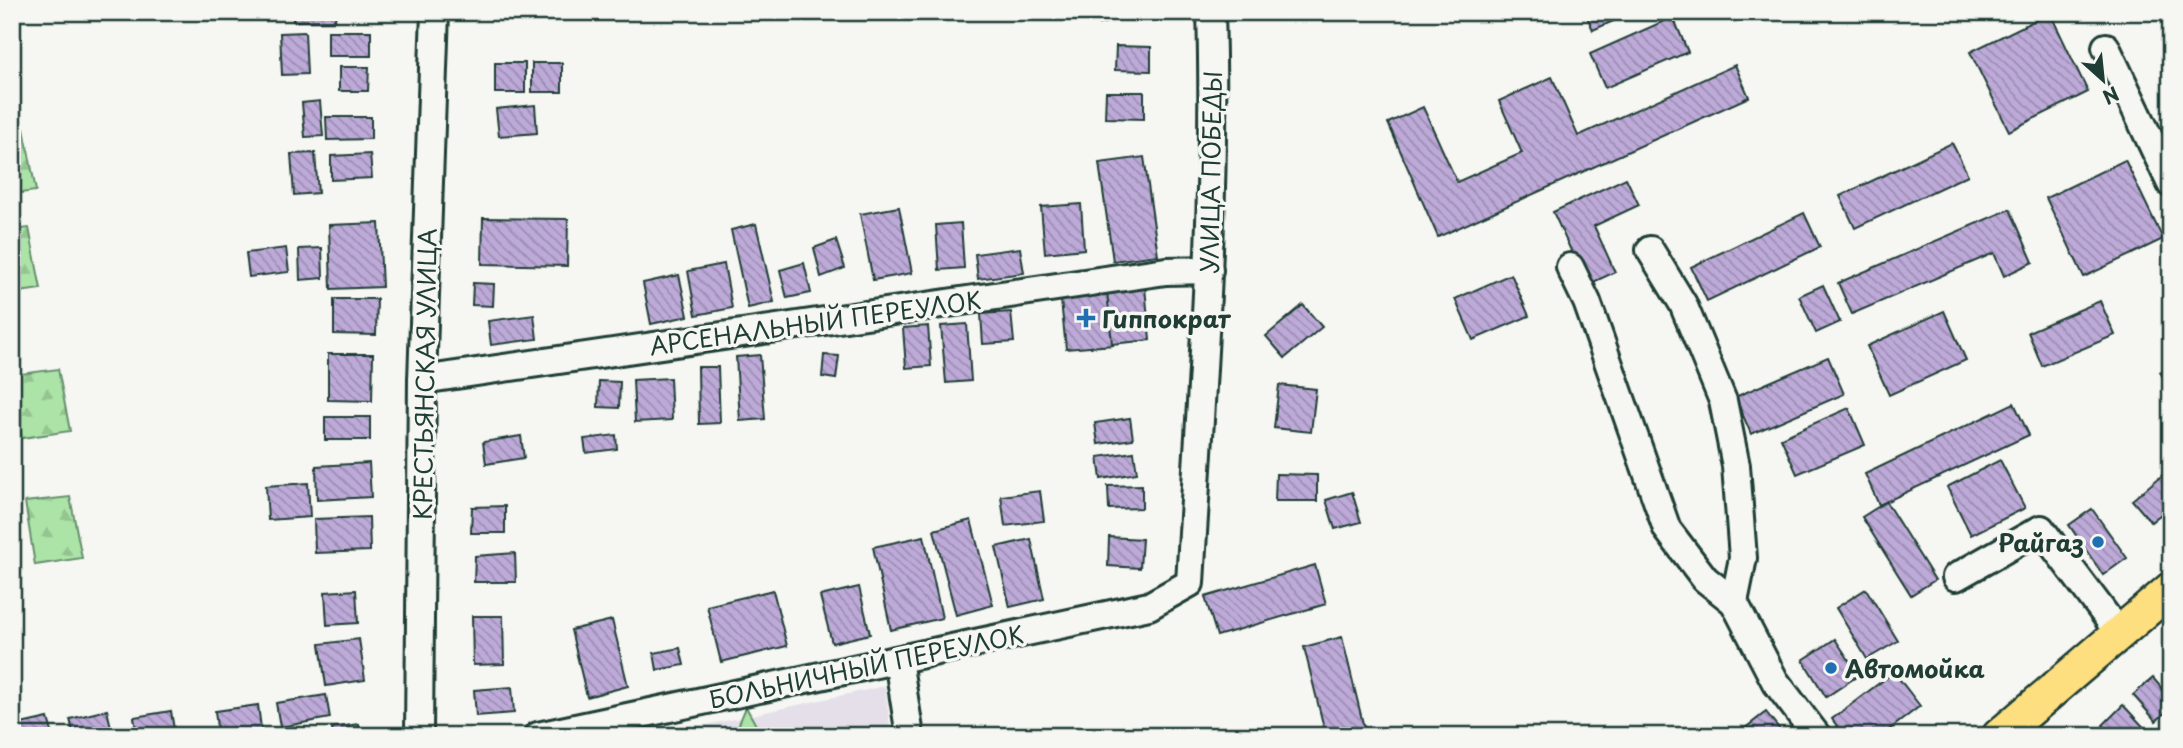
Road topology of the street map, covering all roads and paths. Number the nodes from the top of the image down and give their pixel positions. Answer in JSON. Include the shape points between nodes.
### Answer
{"nodes":[{"id":1,"x":435,"y":12,"type":"edge"},
{"id":2,"x":1211,"y":12,"type":"edge"},
{"id":3,"x":2106,"y":47,"type":"dead end"},
{"id":4,"x":2171,"y":184,"type":"edge"},
{"id":5,"x":1650,"y":250,"type":"dead end"},
{"id":6,"x":1570,"y":267,"type":"dead end"},
{"id":7,"x":1209,"y":270,"type":"junction"},
{"id":8,"x":422,"y":380,"type":"junction"},
{"id":9,"x":1956,"y":577,"type":"dead end"},
{"id":10,"x":1189,"y":583,"type":"joint"},
{"id":11,"x":2171,"y":589,"type":"edge"},
{"id":12,"x":1734,"y":601,"type":"junction"},
{"id":13,"x":2119,"y":633,"type":"junction"},
{"id":14,"x":898,"y":660,"type":"junction"},
{"id":15,"x":419,"y":736,"type":"edge"},
{"id":16,"x":538,"y":736,"type":"edge"},
{"id":17,"x":910,"y":736,"type":"edge"},
{"id":18,"x":1817,"y":736,"type":"edge"},
{"id":19,"x":1998,"y":736,"type":"edge"}],
"edges":[{"from":1,"to":8,"type":"street","name":"КРЕСТЬЯНСКАЯ УЛИЦА"},
{"from":2,"to":7,"type":"street","name":"УЛИЦА ПОБЕДЫ"},
{"from":3,"to":4,"type":"street"},
{"from":5,"to":12,"type":"street","via":[[1683,304],[1723,401],[1735,466],[1743,558]]},
{"from":6,"to":12,"type":"street","via":[[1587,302],[1667,529],[1705,579]]},
{"from":7,"to":8,"type":"street","name":"АРСЕНАЛЬНЫЙ ПЕРЕУЛОК","via":[[1166,271]]},
{"from":7,"to":10,"type":"street","name":"УЛИЦА ПОБЕДЫ"},
{"from":8,"to":15,"type":"street","name":"КРЕСТЬЯНСКАЯ УЛИЦА"},
{"from":9,"to":13,"type":"street","via":[[2041,529]]},
{"from":10,"to":14,"type":"street","name":"БОЛЬНИЧНЫЙ ПЕРЕУЛОК","via":[[1149,606]]},
{"from":11,"to":13,"type":"main road"},
{"from":12,"to":18,"type":"street","via":[[1775,681]]},
{"from":13,"to":19,"type":"main road"},
{"from":14,"to":16,"type":"street","name":"БОЛЬНИЧНЫЙ ПЕРЕУЛОК"},
{"from":14,"to":17,"type":"street"}]}
